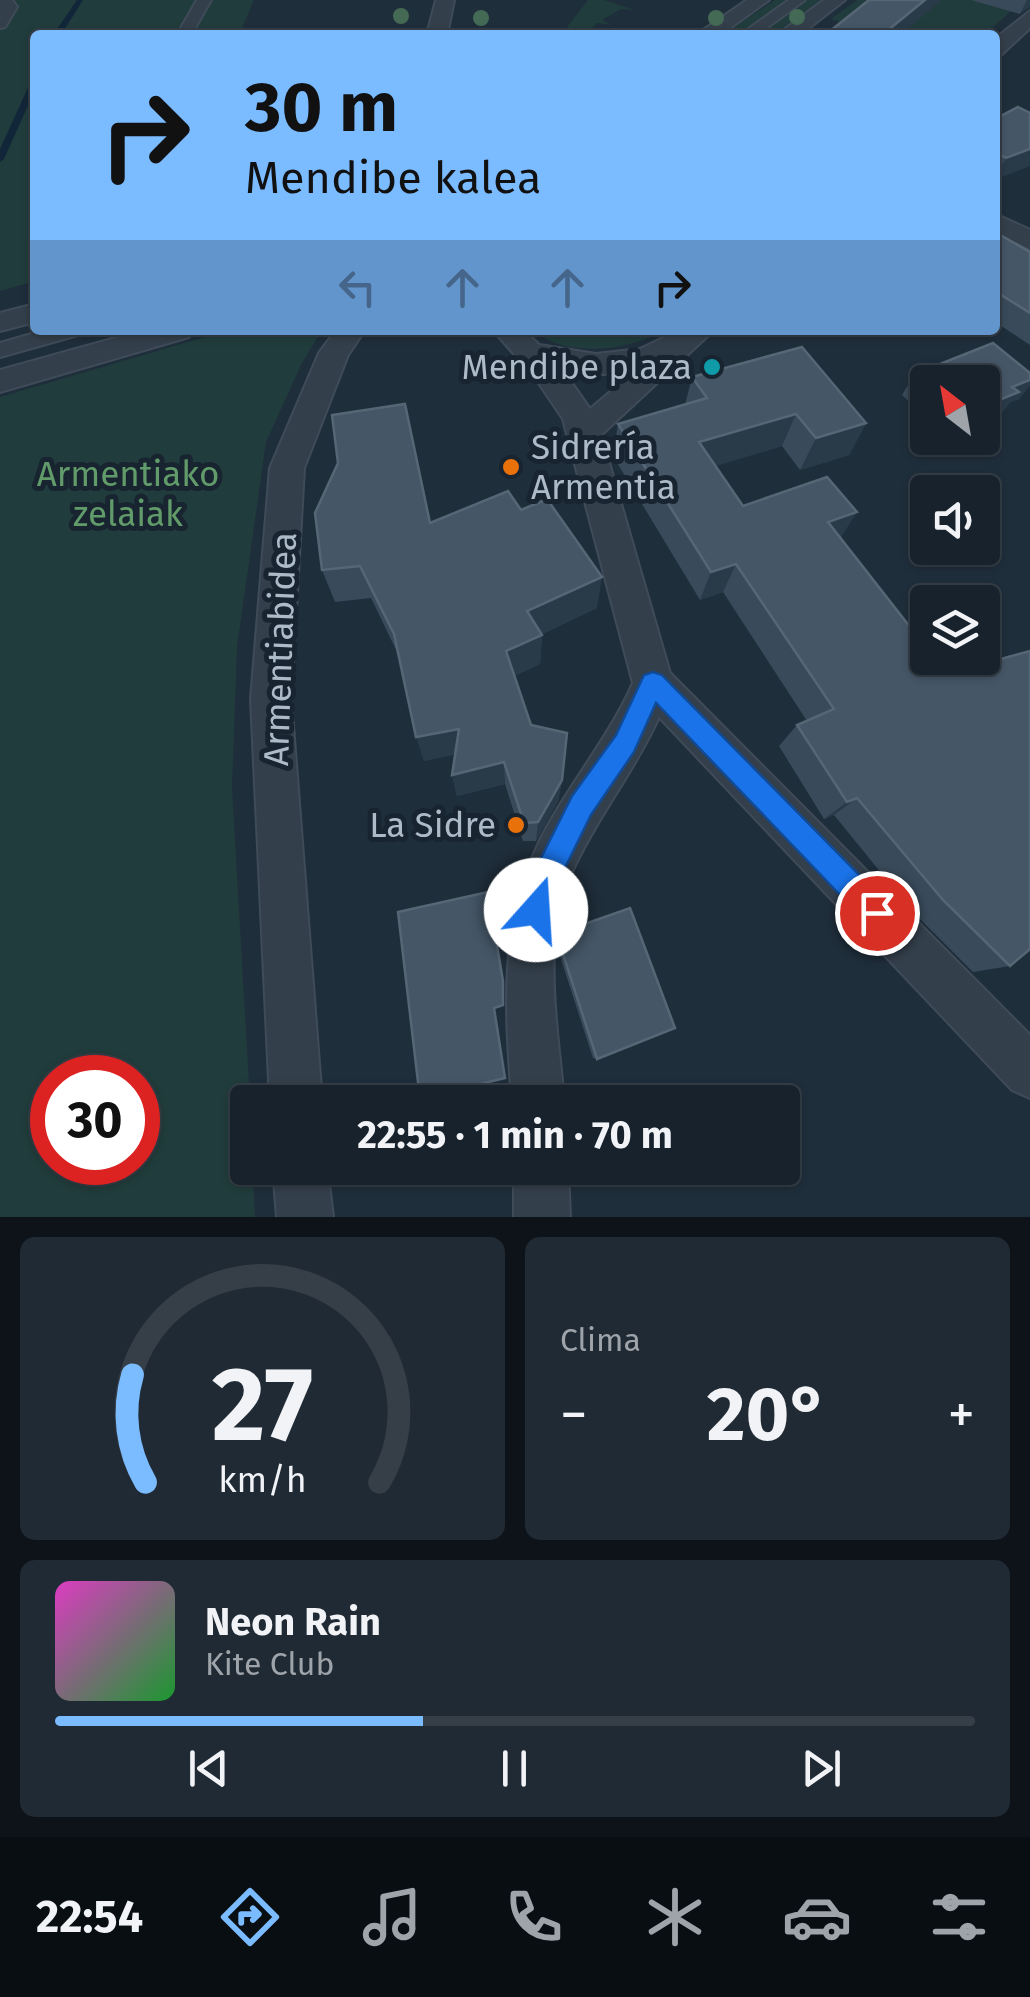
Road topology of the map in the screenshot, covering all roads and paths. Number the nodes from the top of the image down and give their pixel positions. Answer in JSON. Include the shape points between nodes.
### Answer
{"nodes":[{"id":1,"x":4,"y":0,"type":"edge"},
{"id":2,"x":204,"y":0,"type":"edge"},
{"id":3,"x":445,"y":0,"type":"edge"},
{"id":4,"x":760,"y":0,"type":"edge"},
{"id":5,"x":798,"y":0,"type":"edge"},
{"id":6,"x":836,"y":0,"type":"edge"},
{"id":7,"x":1030,"y":17,"type":"edge"},
{"id":8,"x":0,"y":24,"type":"edge"},
{"id":9,"x":187,"y":30,"type":"edge"},
{"id":10,"x":437,"y":30,"type":"edge"},
{"id":11,"x":714,"y":30,"type":"edge"},
{"id":12,"x":754,"y":30,"type":"edge"},
{"id":13,"x":794,"y":30,"type":"edge"},
{"id":14,"x":1021,"y":38,"type":"edge"},
{"id":15,"x":1000,"y":225,"type":"edge"},
{"id":16,"x":1030,"y":241,"type":"edge"},
{"id":17,"x":30,"y":314,"type":"edge"},
{"id":18,"x":0,"y":322,"type":"edge"},
{"id":19,"x":52,"y":335,"type":"edge"},
{"id":20,"x":162,"y":335,"type":"edge"},
{"id":21,"x":347,"y":335,"type":"edge"},
{"id":22,"x":512,"y":335,"type":"edge"},
{"id":23,"x":693,"y":336,"type":"edge"},
{"id":24,"x":0,"y":350,"type":"edge"},
{"id":25,"x":532,"y":353,"type":"junction"},
{"id":26,"x":0,"y":382,"type":"edge"},
{"id":27,"x":587,"y":428,"type":"junction"},
{"id":28,"x":653,"y":683,"type":"junction"},
{"id":29,"x":1030,"y":1072,"type":"edge"},
{"id":30,"x":295,"y":1085,"type":"edge"},
{"id":31,"x":537,"y":1085,"type":"edge"},
{"id":32,"x":302,"y":1185,"type":"edge"},
{"id":33,"x":541,"y":1185,"type":"edge"},
{"id":34,"x":305,"y":1217,"type":"edge"},
{"id":35,"x":542,"y":1217,"type":"edge"}],
"edges":[{"from":1,"to":8,"type":"street","via":[[10,7]]},
{"from":2,"to":9,"type":"street"},
{"from":3,"to":10,"type":"street"},
{"from":4,"to":11,"type":"street"},
{"from":5,"to":12,"type":"street"},
{"from":6,"to":13,"type":"street"},
{"from":7,"to":14,"type":"street"},
{"from":15,"to":16,"type":"street"},
{"from":17,"to":18,"type":"street"},
{"from":19,"to":24,"type":"street"},
{"from":20,"to":26,"type":"street"},
{"from":21,"to":30,"type":"street","name":"Armentiabidea","via":[[287,468],[271,699]]},
{"from":22,"to":25,"type":"street"},
{"from":23,"to":25,"type":"street","via":[[615,362],[578,365]]},
{"from":23,"to":27,"type":"street"},
{"from":25,"to":27,"type":"street"},
{"from":27,"to":28,"type":"street"},
{"from":28,"to":29,"type":"street"},
{"from":28,"to":31,"type":"street","via":[[625,744],[581,806],[536,910],[530,966]]},
{"from":32,"to":34,"type":"street"},
{"from":33,"to":35,"type":"street"}]}
